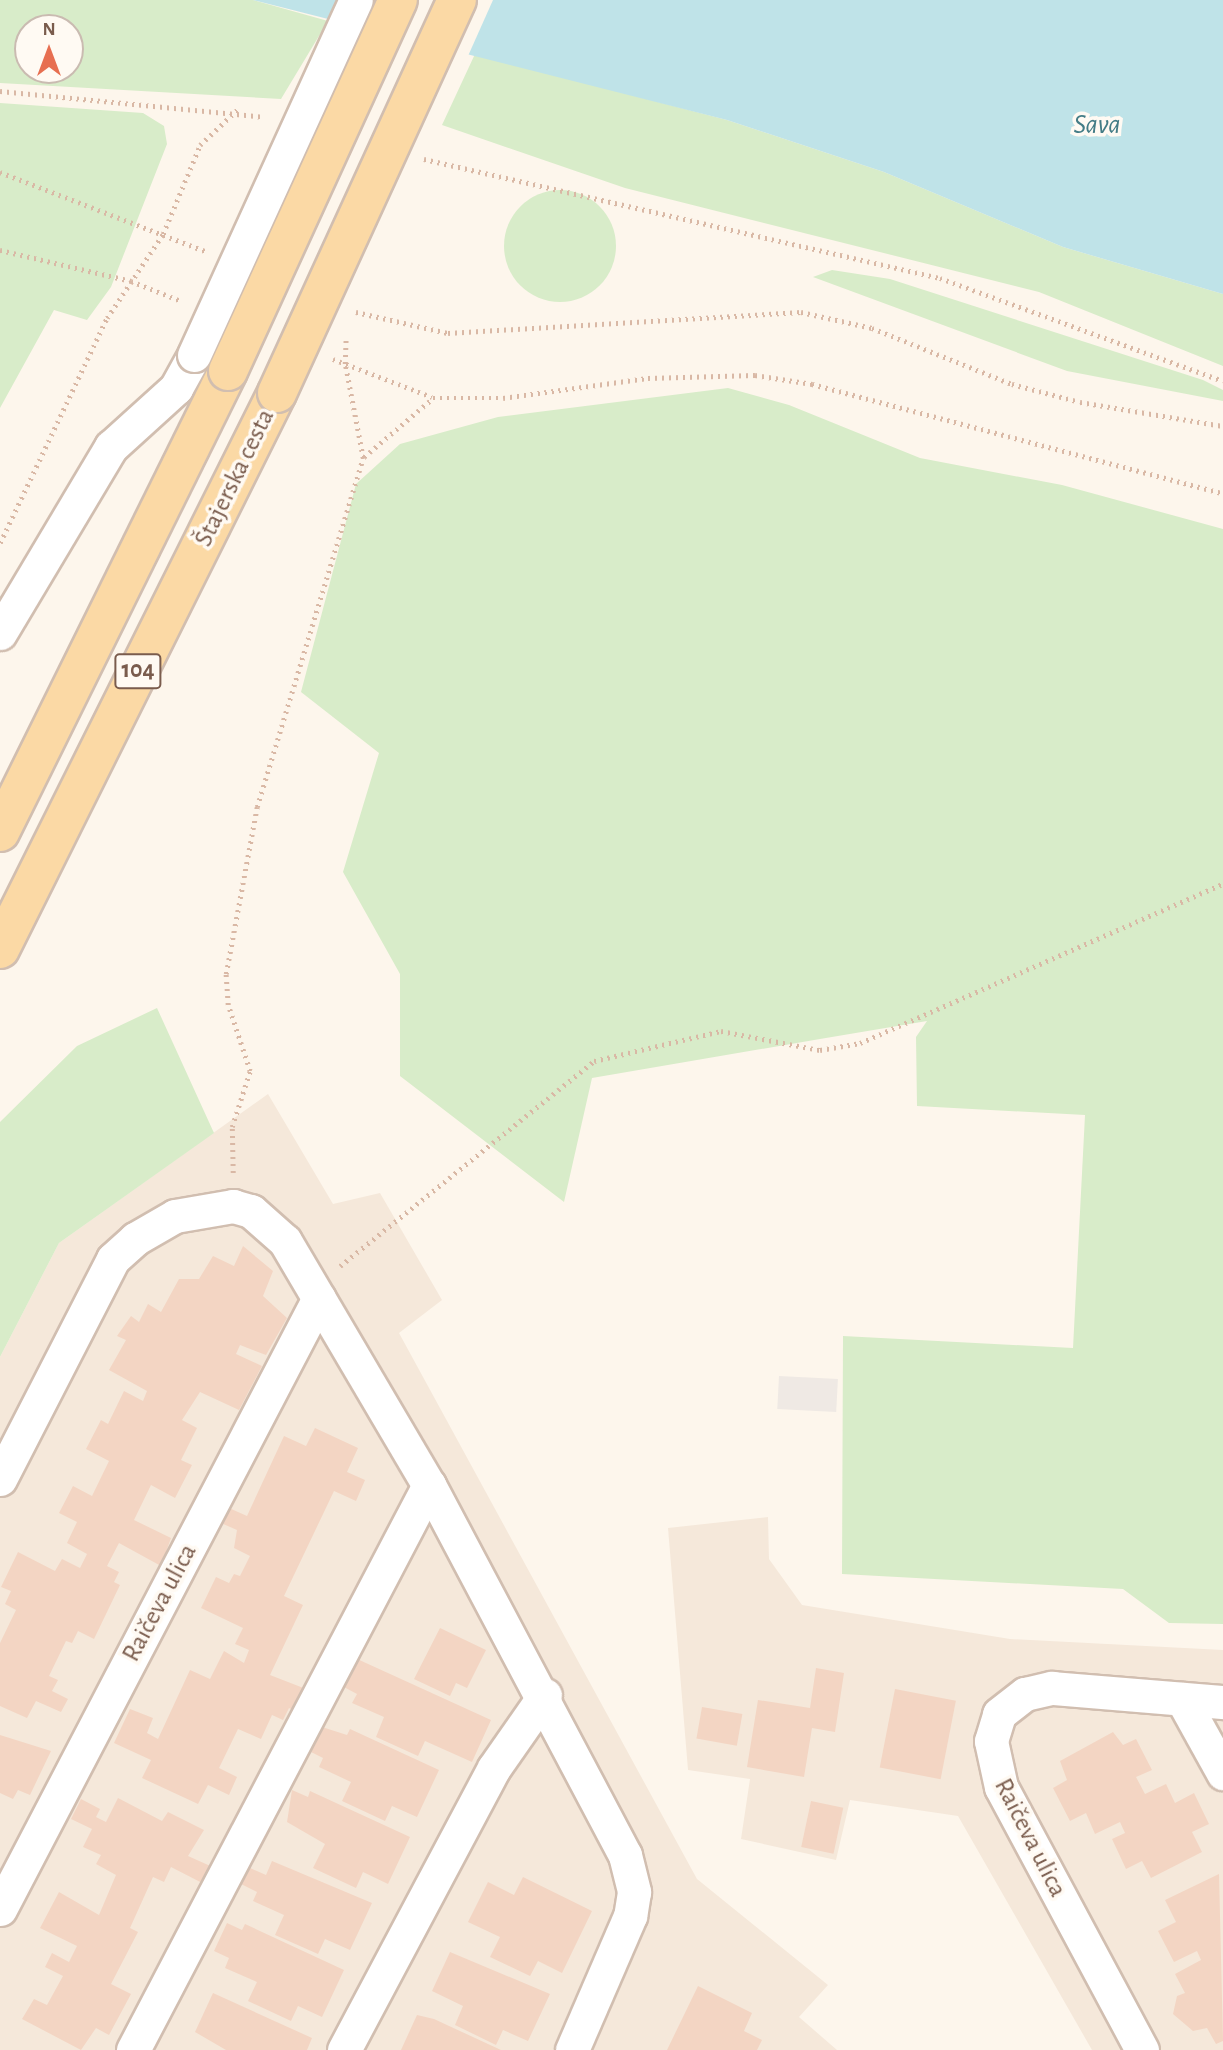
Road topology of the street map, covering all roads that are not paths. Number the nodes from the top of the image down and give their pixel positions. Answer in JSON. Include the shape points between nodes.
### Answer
{"nodes":[{"id":1,"x":356,"y":0,"type":"edge"},
{"id":2,"x":398,"y":0,"type":"edge"},
{"id":3,"x":457,"y":0,"type":"edge"},
{"id":4,"x":211,"y":363,"type":"junction"},
{"id":5,"x":0,"y":633,"type":"edge"},
{"id":6,"x":0,"y":832,"type":"edge"},
{"id":7,"x":0,"y":949,"type":"edge"},
{"id":8,"x":319,"y":1298,"type":"junction"},
{"id":9,"x":0,"y":1479,"type":"edge"},
{"id":10,"x":429,"y":1485,"type":"junction"},
{"id":11,"x":545,"y":1695,"type":"junction"},
{"id":12,"x":1182,"y":1699,"type":"junction"},
{"id":13,"x":1223,"y":1702,"type":"edge"},
{"id":14,"x":1223,"y":1773,"type":"edge"},
{"id":15,"x":0,"y":1909,"type":"edge"},
{"id":16,"x":134,"y":2050,"type":"edge"},
{"id":17,"x":344,"y":2050,"type":"edge"},
{"id":18,"x":572,"y":2050,"type":"edge"},
{"id":19,"x":1142,"y":2050,"type":"edge"}],
"edges":[{"from":1,"to":4,"type":"street","bridge":true},
{"from":2,"to":4,"type":"main road","name":"Štajerska cesta","number":"104","bridge":true},
{"from":3,"to":7,"type":"main road","name":"Štajerska cesta","number":"104","bridge":true,"via":[[277,393]]},
{"from":4,"to":5,"type":"street","via":[[111,447]]},
{"from":4,"to":6,"type":"main road","name":"Štajerska cesta","number":"104"},
{"from":8,"to":9,"type":"street","via":[[285,1241],[251,1211],[204,1206],[155,1225],[113,1259]]},
{"from":8,"to":10,"type":"street"},
{"from":8,"to":15,"type":"street","name":"Raičeva ulica"},
{"from":10,"to":11,"type":"street"},
{"from":10,"to":16,"type":"street"},
{"from":11,"to":17,"type":"street","via":[[494,1768]]},
{"from":11,"to":18,"type":"street","via":[[625,1854],[634,1892],[624,1934]]},
{"from":12,"to":13,"type":"street","name":"Raičeva ulica"},
{"from":12,"to":14,"type":"street"},
{"from":12,"to":19,"type":"street","name":"Raičeva ulica","via":[[1052,1688],[1025,1694],[999,1713],[991,1741],[1001,1787]]}]}
